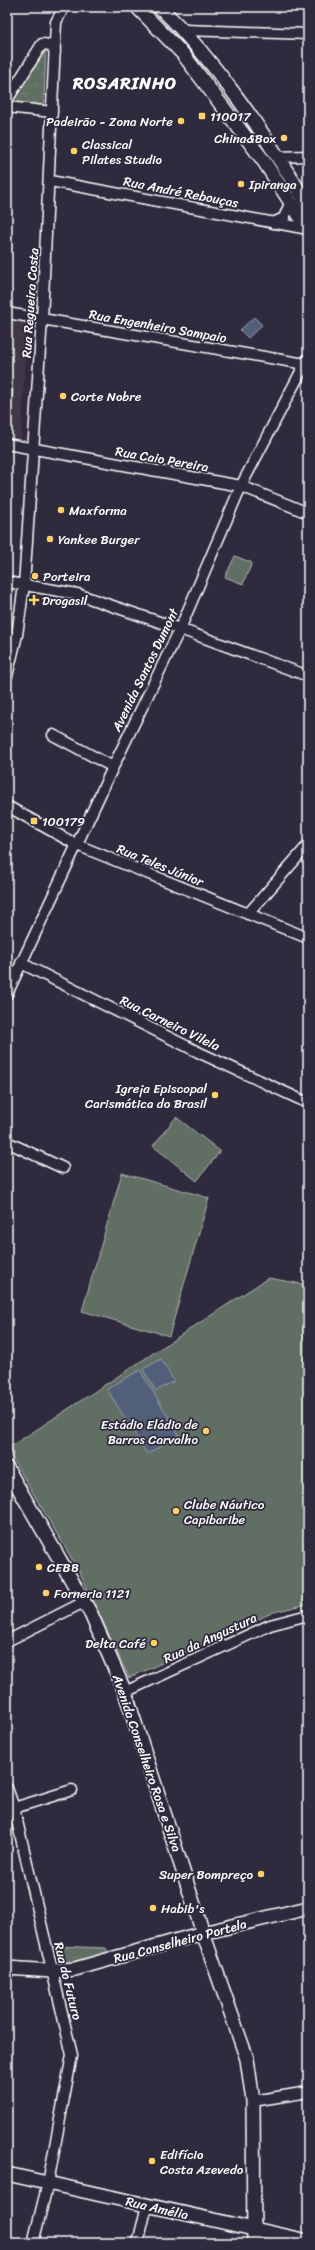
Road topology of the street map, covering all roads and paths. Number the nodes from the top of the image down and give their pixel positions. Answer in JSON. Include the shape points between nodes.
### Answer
{"nodes":[{"id":1,"x":64,"y":7,"type":"edge"},
{"id":2,"x":137,"y":7,"type":"edge"},
{"id":3,"x":160,"y":7,"type":"edge"},
{"id":4,"x":184,"y":30,"type":"junction"},
{"id":5,"x":308,"y":34,"type":"edge"},
{"id":6,"x":55,"y":52,"type":"junction"},
{"id":7,"x":7,"y":100,"type":"edge"},
{"id":8,"x":7,"y":106,"type":"edge"},
{"id":9,"x":52,"y":112,"type":"junction"},
{"id":10,"x":308,"y":156,"type":"edge"},
{"id":11,"x":278,"y":157,"type":"junction"},
{"id":12,"x":50,"y":181,"type":"junction"},
{"id":13,"x":290,"y":203,"type":"junction"},
{"id":14,"x":308,"y":206,"type":"edge"},
{"id":15,"x":273,"y":223,"type":"junction"},
{"id":16,"x":308,"y":229,"type":"edge"},
{"id":17,"x":7,"y":312,"type":"edge"},
{"id":18,"x":42,"y":319,"type":"junction"},
{"id":19,"x":306,"y":361,"type":"edge"},
{"id":20,"x":7,"y":444,"type":"edge"},
{"id":21,"x":33,"y":448,"type":"junction"},
{"id":22,"x":241,"y":486,"type":"junction"},
{"id":23,"x":308,"y":514,"type":"edge"},
{"id":24,"x":7,"y":582,"type":"edge"},
{"id":25,"x":24,"y":585,"type":"junction"},
{"id":26,"x":180,"y":629,"type":"junction"},
{"id":27,"x":7,"y":676,"type":"edge"},
{"id":28,"x":308,"y":676,"type":"edge"},
{"id":29,"x":53,"y":735,"type":"dead end"},
{"id":30,"x":113,"y":767,"type":"junction"},
{"id":31,"x":7,"y":806,"type":"edge"},
{"id":32,"x":77,"y":845,"type":"junction"},
{"id":33,"x":308,"y":845,"type":"edge"},
{"id":34,"x":248,"y":914,"type":"junction"},
{"id":35,"x":308,"y":938,"type":"edge"},
{"id":36,"x":21,"y":963,"type":"junction"},
{"id":37,"x":7,"y":994,"type":"edge"},
{"id":38,"x":308,"y":1103,"type":"edge"},
{"id":39,"x":7,"y":1142,"type":"edge"},
{"id":40,"x":63,"y":1168,"type":"dead end"},
{"id":41,"x":7,"y":1468,"type":"edge"},
{"id":42,"x":84,"y":1602,"type":"junction"},
{"id":43,"x":308,"y":1615,"type":"edge"},
{"id":44,"x":7,"y":1641,"type":"edge"},
{"id":45,"x":125,"y":1692,"type":"junction"},
{"id":46,"x":7,"y":1788,"type":"edge"},
{"id":47,"x":72,"y":1790,"type":"dead end"},
{"id":48,"x":14,"y":1808,"type":"junction"},
{"id":49,"x":308,"y":1908,"type":"edge"},
{"id":50,"x":203,"y":1933,"type":"junction"},
{"id":51,"x":7,"y":1968,"type":"edge"},
{"id":52,"x":52,"y":1971,"type":"junction"},
{"id":53,"x":308,"y":2092,"type":"edge"},
{"id":54,"x":253,"y":2101,"type":"junction"},
{"id":55,"x":7,"y":2174,"type":"edge"},
{"id":56,"x":48,"y":2183,"type":"junction"},
{"id":57,"x":147,"y":2205,"type":"junction"},
{"id":58,"x":254,"y":2229,"type":"junction"},
{"id":59,"x":308,"y":2241,"type":"edge"},
{"id":60,"x":34,"y":2243,"type":"edge"},
{"id":61,"x":138,"y":2243,"type":"edge"},
{"id":62,"x":254,"y":2243,"type":"edge"}],
"edges":[{"from":1,"to":6,"type":"street","name":"Rua Regueira Costa","via":[[56,22]]},
{"from":2,"to":13,"type":"main road","via":[[183,54],[262,160]]},
{"from":3,"to":4,"type":"main road"},
{"from":4,"to":5,"type":"street"},
{"from":4,"to":11,"type":"main road","via":[[237,98]]},
{"from":6,"to":7,"type":"street","via":[[51,45],[42,44]]},
{"from":6,"to":9,"type":"street","name":"Rua Regueira Costa"},
{"from":8,"to":9,"type":"street"},
{"from":9,"to":12,"type":"street","name":"Rua Regueira Costa"},
{"from":10,"to":11,"type":"street"},
{"from":11,"to":14,"type":"main road"},
{"from":12,"to":15,"type":"street","name":"Rua André Rebouças"},
{"from":12,"to":18,"type":"street","name":"Rua Regueira Costa"},
{"from":13,"to":15,"type":"street","via":[[284,218]]},
{"from":13,"to":16,"type":"main road"},
{"from":15,"to":16,"type":"street","name":"Rua André Rebouças"},
{"from":17,"to":18,"type":"street","name":"Rua Engenheiro Sampaio"},
{"from":18,"to":19,"type":"street","name":"Rua Engenheiro Sampaio"},
{"from":18,"to":21,"type":"street","name":"Rua Regueira Costa"},
{"from":19,"to":22,"type":"street","name":"Avenida Santos Dumont"},
{"from":20,"to":21,"type":"street","name":"Rua Caio Pereira"},
{"from":21,"to":22,"type":"street","name":"Rua Caio Pereira"},
{"from":21,"to":25,"type":"street","name":"Rua Regueira Costa"},
{"from":22,"to":23,"type":"street","name":"Rua Caio Pereira"},
{"from":22,"to":26,"type":"street","name":"Avenida Santos Dumont"},
{"from":24,"to":25,"type":"street"},
{"from":25,"to":26,"type":"street","via":[[77,594]]},
{"from":25,"to":27,"type":"street","name":"Rua Regueira Costa","via":[[21,616]]},
{"from":26,"to":28,"type":"street"},
{"from":26,"to":30,"type":"street","name":"Avenida Santos Dumont"},
{"from":29,"to":30,"type":"street"},
{"from":30,"to":32,"type":"street","name":"Avenida Santos Dumont"},
{"from":31,"to":32,"type":"street","name":"Rua Teles Júnior"},
{"from":32,"to":34,"type":"street","name":"Rua Teles Júnior"},
{"from":32,"to":36,"type":"street","name":"Avenida Santos Dumont"},
{"from":33,"to":34,"type":"street"},
{"from":34,"to":35,"type":"street","name":"Rua Teles Júnior"},
{"from":36,"to":37,"type":"street","name":"Avenida Santos Dumont"},
{"from":36,"to":38,"type":"street","name":"Rua Carneiro Vilela","via":[[198,1052]]},
{"from":39,"to":40,"type":"street"},
{"from":41,"to":42,"type":"main road","name":"Avenida Conselheiro Rosa e Silva"},
{"from":42,"to":44,"type":"street"},
{"from":42,"to":45,"type":"main road","name":"Avenida Conselheiro Rosa e Silva"},
{"from":43,"to":45,"type":"street","name":"Rua da Angustura","via":[[270,1625]]},
{"from":45,"to":50,"type":"main road","name":"Avenida Conselheiro Rosa e Silva"},
{"from":46,"to":48,"type":"street","name":"Rua do Futuro"},
{"from":47,"to":48,"type":"street"},
{"from":48,"to":52,"type":"street","name":"Rua do Futuro"},
{"from":49,"to":50,"type":"main road","name":"Rua Conselheiro Portela"},
{"from":50,"to":52,"type":"main road","name":"Rua Conselheiro Portela","via":[[75,1970]]},
{"from":50,"to":54,"type":"main road","name":"Avenida Conselheiro Rosa e Silva","via":[[247,2059]]},
{"from":51,"to":52,"type":"main road","name":"Rua Conselheiro Portela"},
{"from":52,"to":56,"type":"street","name":"Rua do Futuro","via":[[72,2055]]},
{"from":53,"to":54,"type":"street"},
{"from":54,"to":58,"type":"main road","name":"Avenida Conselheiro Rosa e Silva"},
{"from":55,"to":56,"type":"main road","name":"Rua Amélia"},
{"from":56,"to":57,"type":"main road","name":"Rua Amélia"},
{"from":56,"to":60,"type":"street","name":"Rua do Futuro"},
{"from":57,"to":58,"type":"main road","name":"Rua Amélia"},
{"from":57,"to":61,"type":"street"},
{"from":58,"to":59,"type":"main road","name":"Rua Amélia"},
{"from":58,"to":62,"type":"main road","name":"Avenida Conselheiro Rosa e Silva"}]}
